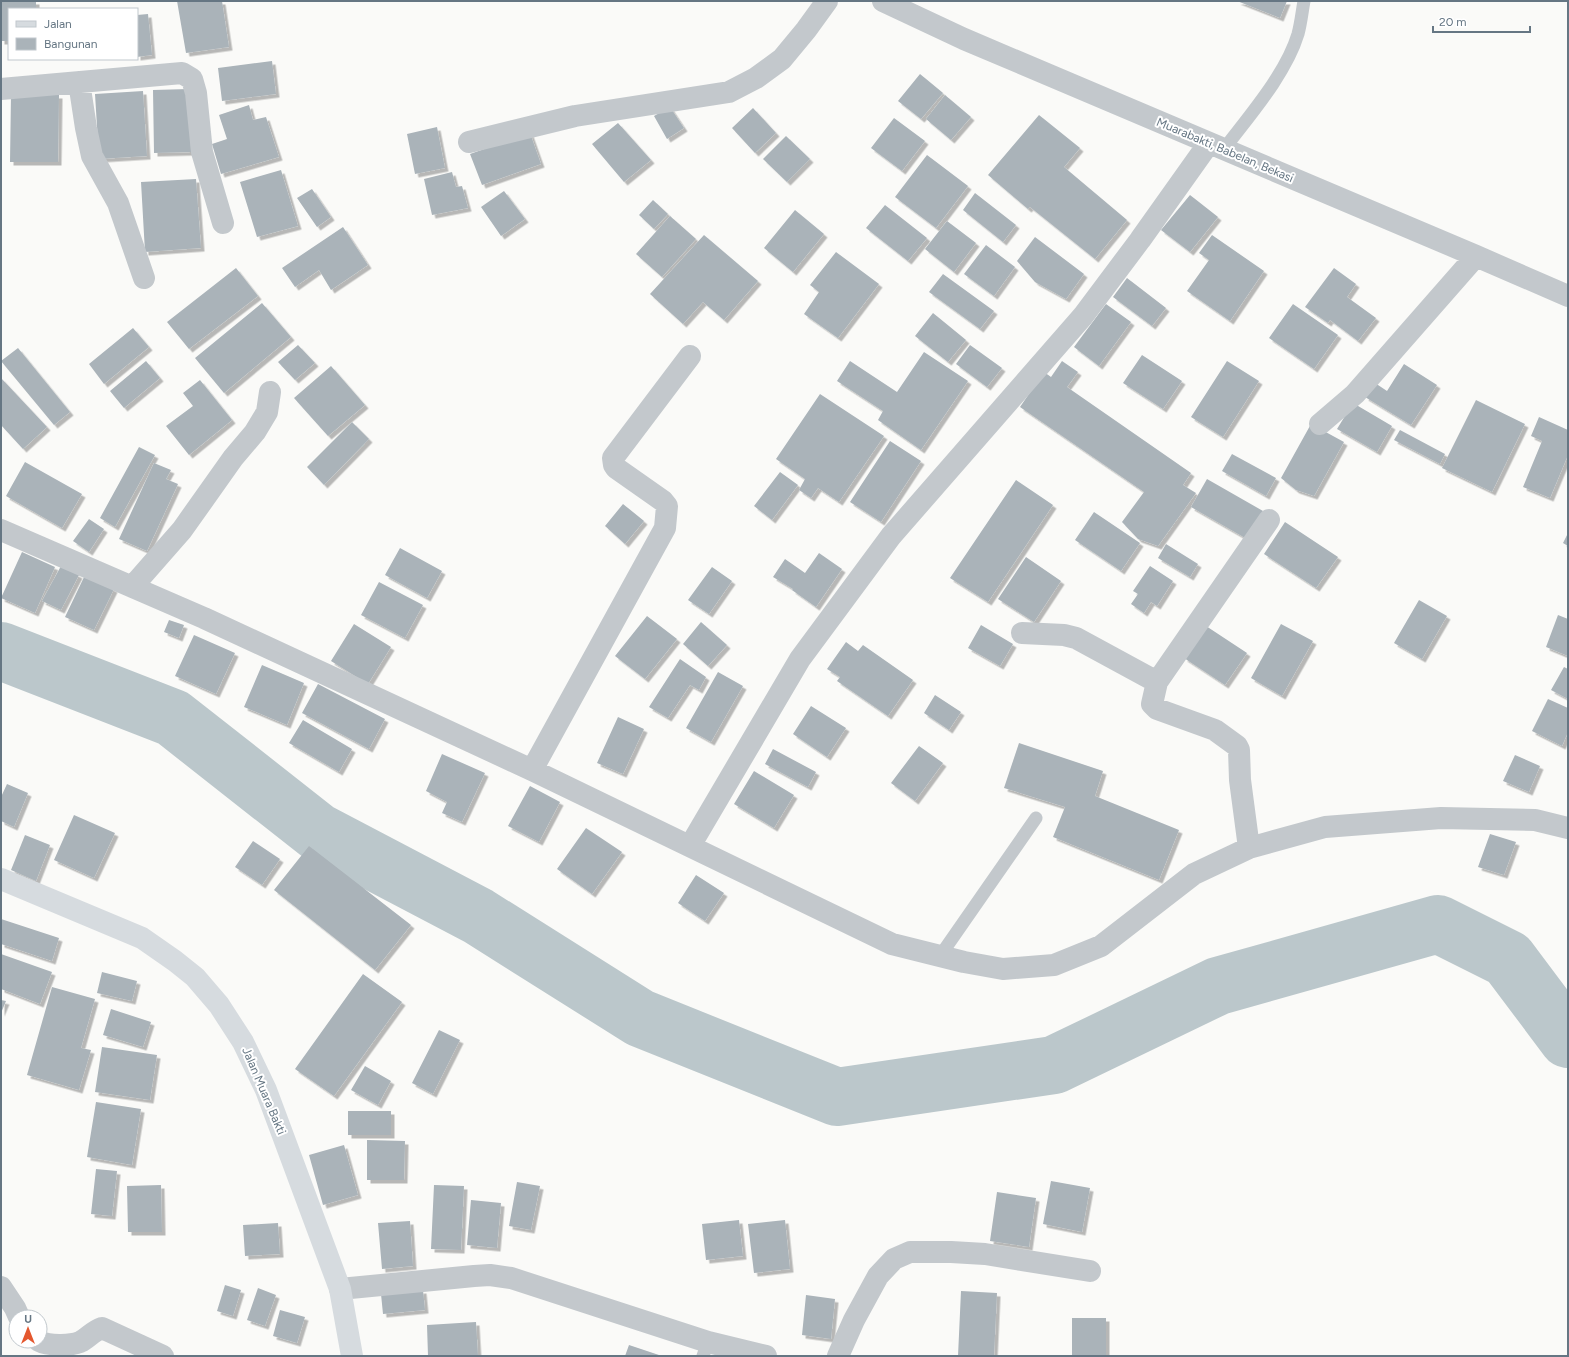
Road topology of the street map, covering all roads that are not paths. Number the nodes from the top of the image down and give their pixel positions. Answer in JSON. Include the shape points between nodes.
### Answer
{"nodes":[{"id":1,"x":827,"y":1,"type":"edge"},
{"id":2,"x":883,"y":1,"type":"edge"},
{"id":3,"x":1304,"y":1,"type":"edge"},
{"id":4,"x":79,"y":82,"type":"junction"},
{"id":5,"x":1,"y":89,"type":"edge"},
{"id":6,"x":469,"y":142,"type":"dead end"},
{"id":7,"x":1216,"y":146,"type":"junction"},
{"id":8,"x":223,"y":223,"type":"dead end"},
{"id":9,"x":1476,"y":256,"type":"junction"},
{"id":10,"x":144,"y":278,"type":"dead end"},
{"id":11,"x":1568,"y":296,"type":"edge"},
{"id":12,"x":690,"y":356,"type":"dead end"},
{"id":13,"x":270,"y":392,"type":"dead end"},
{"id":14,"x":1320,"y":424,"type":"dead end"},
{"id":15,"x":1269,"y":520,"type":"dead end"},
{"id":16,"x":1,"y":530,"type":"edge"},
{"id":17,"x":132,"y":587,"type":"junction"},
{"id":18,"x":1022,"y":633,"type":"dead end"},
{"id":19,"x":1156,"y":682,"type":"junction"},
{"id":20,"x":532,"y":770,"type":"junction"},
{"id":21,"x":1036,"y":818,"type":"dead end"},
{"id":22,"x":1568,"y":828,"type":"edge"},
{"id":23,"x":690,"y":846,"type":"junction"},
{"id":24,"x":1249,"y":848,"type":"junction"},
{"id":25,"x":1,"y":879,"type":"edge"},
{"id":26,"x":940,"y":956,"type":"junction"},
{"id":27,"x":1090,"y":1271,"type":"dead end"},
{"id":28,"x":1,"y":1287,"type":"edge"},
{"id":29,"x":340,"y":1289,"type":"junction"},
{"id":30,"x":15,"y":1309,"type":"edge"},
{"id":31,"x":48,"y":1344,"type":"edge"},
{"id":32,"x":706,"y":1349,"type":"edge"},
{"id":33,"x":163,"y":1356,"type":"edge"},
{"id":34,"x":352,"y":1356,"type":"edge"},
{"id":35,"x":766,"y":1356,"type":"edge"},
{"id":36,"x":838,"y":1356,"type":"edge"}],
"edges":[{"from":1,"to":6,"type":"street","via":[[782,59],[756,78],[729,92],[575,116]]},
{"from":2,"to":7,"type":"street","name":"Muarabakti, Babelan, Bekasi","via":[[964,39]]},
{"from":3,"to":7,"type":"lane","via":[[1298,34],[1275,80]]},
{"from":4,"to":5,"type":"street"},
{"from":4,"to":8,"type":"street","via":[[182,73],[192,79],[196,93],[202,152]]},
{"from":4,"to":10,"type":"street","via":[[92,156],[118,203]]},
{"from":7,"to":9,"type":"street","name":"Muarabakti, Babelan, Bekasi"},
{"from":7,"to":23,"type":"street","via":[[1083,316],[892,536],[800,658]]},
{"from":9,"to":11,"type":"street","name":"Muarabakti, Babelan, Bekasi"},
{"from":9,"to":14,"type":"street","via":[[1355,394]]},
{"from":12,"to":20,"type":"street","via":[[613,458],[616,468],[667,506],[666,528]]},
{"from":13,"to":17,"type":"street","via":[[267,412],[255,432],[233,458],[182,530]]},
{"from":15,"to":19,"type":"street"},
{"from":16,"to":17,"type":"street"},
{"from":17,"to":20,"type":"street"},
{"from":18,"to":19,"type":"street","via":[[1076,638]]},
{"from":19,"to":24,"type":"street","via":[[1152,704],[1157,709],[1215,730],[1237,746]]},
{"from":20,"to":23,"type":"street"},
{"from":21,"to":26,"type":"lane"},
{"from":22,"to":24,"type":"street","via":[[1535,820],[1441,818],[1325,827]]},
{"from":23,"to":26,"type":"street","via":[[892,944]]},
{"from":24,"to":26,"type":"street","via":[[1194,874],[1102,946],[1054,965],[1003,969]]},
{"from":25,"to":29,"type":"main road","name":"Jalan Muara Bakti","via":[[142,938],[195,977],[219,1005],[243,1042],[266,1090]]},
{"from":27,"to":36,"type":"street","via":[[985,1254],[910,1252],[894,1259],[878,1276]]},
{"from":28,"to":30,"type":"street"},
{"from":29,"to":32,"type":"street","via":[[490,1275],[511,1278]]},
{"from":29,"to":34,"type":"main road","name":"Jalan Muara Bakti"},
{"from":31,"to":33,"type":"street","via":[[80,1342],[102,1328]]},
{"from":32,"to":35,"type":"street"}]}
